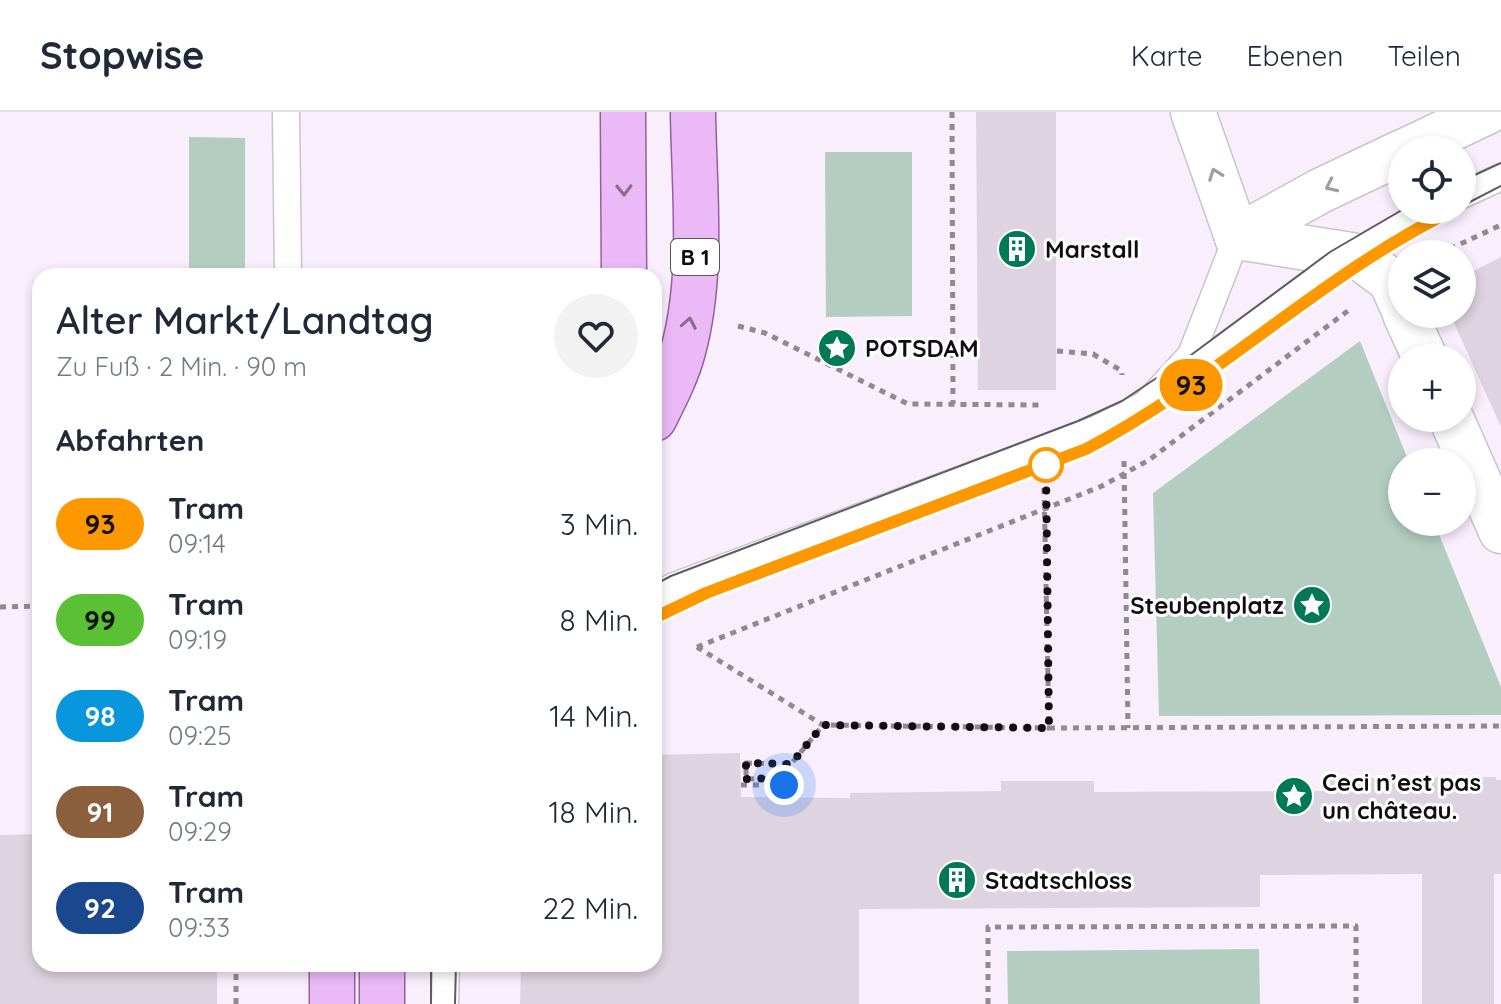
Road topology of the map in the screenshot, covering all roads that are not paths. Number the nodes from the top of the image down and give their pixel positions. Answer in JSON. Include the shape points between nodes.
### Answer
{"nodes":[{"id":1,"x":286,"y":112,"type":"edge"},
{"id":2,"x":623,"y":112,"type":"edge"},
{"id":3,"x":693,"y":112,"type":"edge"},
{"id":4,"x":1193,"y":112,"type":"edge"},
{"id":5,"x":1487,"y":112,"type":"edge"},
{"id":6,"x":1436,"y":136,"type":"edge"},
{"id":7,"x":1388,"y":159,"type":"edge"},
{"id":8,"x":1501,"y":177,"type":"edge"},
{"id":9,"x":1476,"y":189,"type":"edge"},
{"id":10,"x":1405,"y":224,"type":"edge"},
{"id":11,"x":1237,"y":237,"type":"junction"},
{"id":12,"x":1351,"y":255,"type":"junction"},
{"id":13,"x":288,"y":268,"type":"edge"},
{"id":14,"x":624,"y":268,"type":"edge"},
{"id":15,"x":1388,"y":279,"type":"edge"},
{"id":16,"x":662,"y":395,"type":"edge"},
{"id":17,"x":1146,"y":404,"type":"junction"},
{"id":18,"x":1457,"y":432,"type":"edge"},
{"id":19,"x":1501,"y":531,"type":"edge"},
{"id":20,"x":662,"y":593,"type":"edge"},
{"id":21,"x":332,"y":972,"type":"edge"},
{"id":22,"x":382,"y":972,"type":"edge"},
{"id":23,"x":446,"y":972,"type":"edge"},
{"id":24,"x":332,"y":1004,"type":"edge"},
{"id":25,"x":382,"y":1004,"type":"edge"},
{"id":26,"x":445,"y":1004,"type":"edge"}],
"edges":[{"from":1,"to":13,"type":"lane"},
{"from":2,"to":14,"type":"main road","one_way":true},
{"from":16,"to":3,"type":"main road","number":"B 1","one_way":true,"via":[[682,353],[691,316]]},
{"from":11,"to":4,"type":"street","one_way":true},
{"from":5,"to":6,"type":"street"},
{"from":7,"to":11,"type":"street","one_way":true},
{"from":8,"to":9,"type":"lane"},
{"from":10,"to":12,"type":"lane"},
{"from":11,"to":12,"type":"street"},
{"from":11,"to":17,"type":"lane","via":[[1191,355]]},
{"from":12,"to":15,"type":"street"},
{"from":12,"to":17,"type":"lane"},
{"from":17,"to":20,"type":"lane","via":[[1097,429]]},
{"from":18,"to":19,"type":"street"},
{"from":21,"to":24,"type":"main road"},
{"from":22,"to":25,"type":"main road"},
{"from":23,"to":26,"type":"lane"}]}
